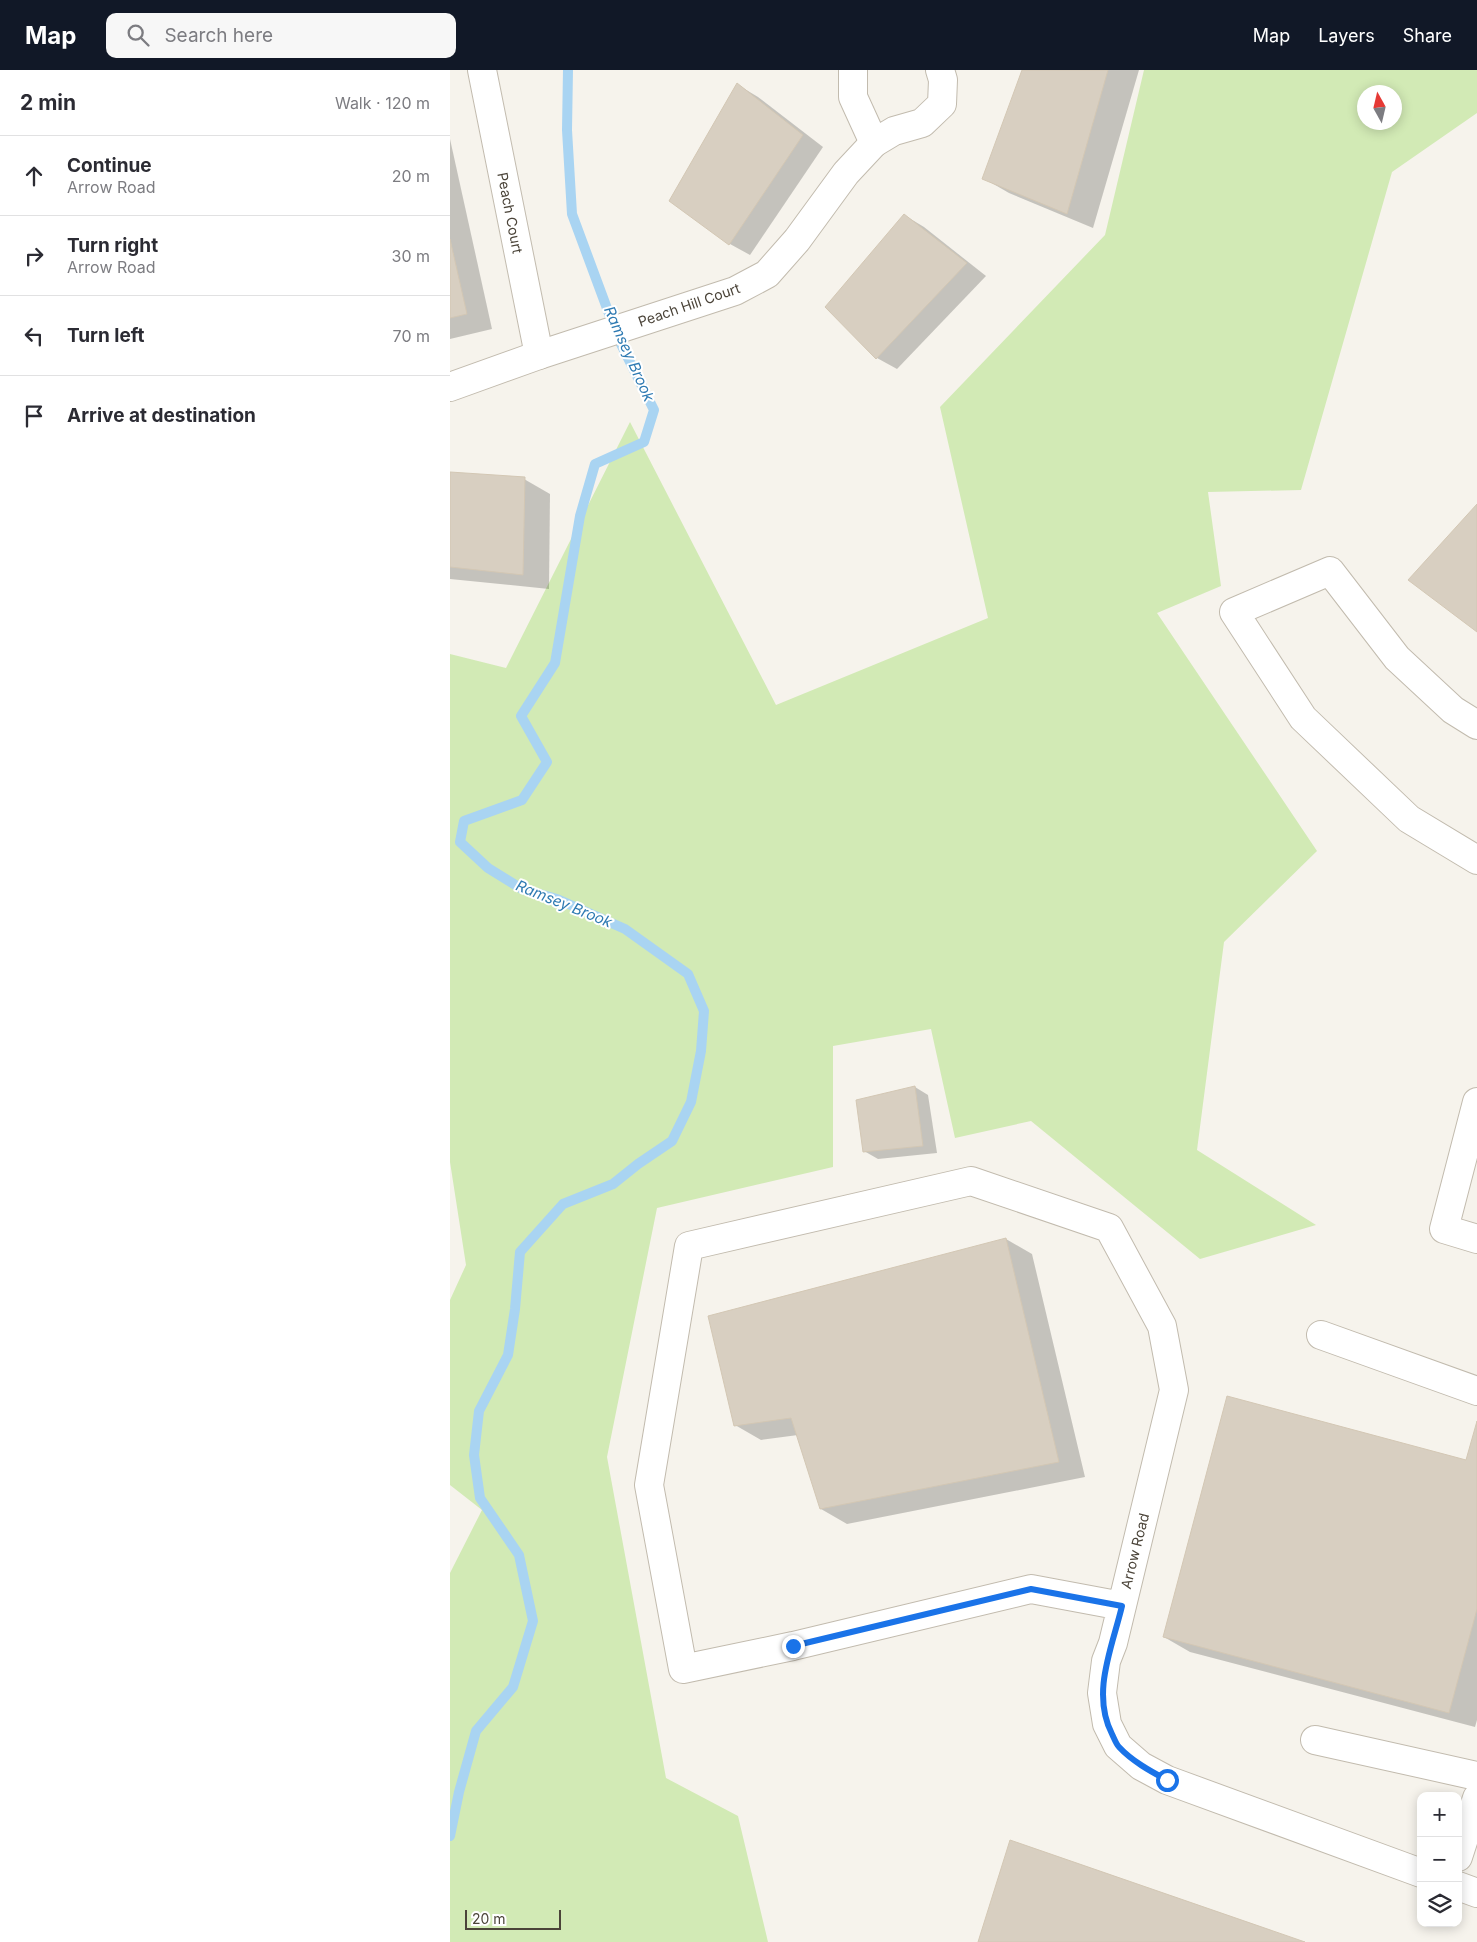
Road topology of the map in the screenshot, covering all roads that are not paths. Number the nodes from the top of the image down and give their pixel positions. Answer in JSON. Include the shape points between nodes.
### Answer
{"nodes":[{"id":1,"x":482,"y":70,"type":"edge"},
{"id":2,"x":853,"y":70,"type":"edge"},
{"id":3,"x":940,"y":70,"type":"edge"},
{"id":4,"x":874,"y":143,"type":"junction"},
{"id":5,"x":539,"y":355,"type":"junction"},
{"id":6,"x":450,"y":387,"type":"edge"},
{"id":7,"x":1477,"y":725,"type":"edge"},
{"id":8,"x":1477,"y":860,"type":"edge"},
{"id":9,"x":1477,"y":1102,"type":"edge"},
{"id":10,"x":1477,"y":1240,"type":"edge"},
{"id":11,"x":1321,"y":1335,"type":"dead end"},
{"id":12,"x":1477,"y":1390,"type":"edge"},
{"id":13,"x":1122,"y":1606,"type":"junction"},
{"id":14,"x":1315,"y":1740,"type":"dead end"},
{"id":15,"x":1477,"y":1776,"type":"edge"},
{"id":16,"x":1477,"y":1798,"type":"edge"},
{"id":17,"x":1462,"y":1845,"type":"edge"},
{"id":18,"x":1417,"y":1871,"type":"edge"},
{"id":19,"x":1462,"y":1887,"type":"edge"},
{"id":20,"x":1477,"y":1893,"type":"edge"}],
"edges":[{"from":1,"to":5,"type":"street","name":"Peach Court"},
{"from":2,"to":4,"type":"street","via":[[853,96]]},
{"from":3,"to":4,"type":"street","name":"Peach Hill Court","via":[[942,104],[922,123],[894,131]]},
{"from":4,"to":5,"type":"street","name":"Peach Hill Court","via":[[846,173],[797,240],[767,274],[735,291]]},
{"from":5,"to":6,"type":"street","name":"Peach Hill Court"},
{"from":7,"to":8,"type":"street","via":[[1453,710],[1397,658],[1330,571],[1234,612],[1303,718],[1409,819]]},
{"from":9,"to":10,"type":"street","via":[[1444,1229]]},
{"from":11,"to":12,"type":"street"},
{"from":13,"to":13,"type":"street","name":"Arrow Road","via":[[1174,1390],[1162,1326],[1109,1228],[970,1181],[689,1246],[649,1484],[683,1668],[793,1646],[1031,1589]]},
{"from":13,"to":18,"type":"street","name":"Arrow Road","via":[[1106,1661],[1102,1693],[1107,1724],[1118,1746],[1141,1766],[1167,1780]]},
{"from":14,"to":15,"type":"street"},
{"from":16,"to":17,"type":"street"},
{"from":19,"to":20,"type":"street"}]}
